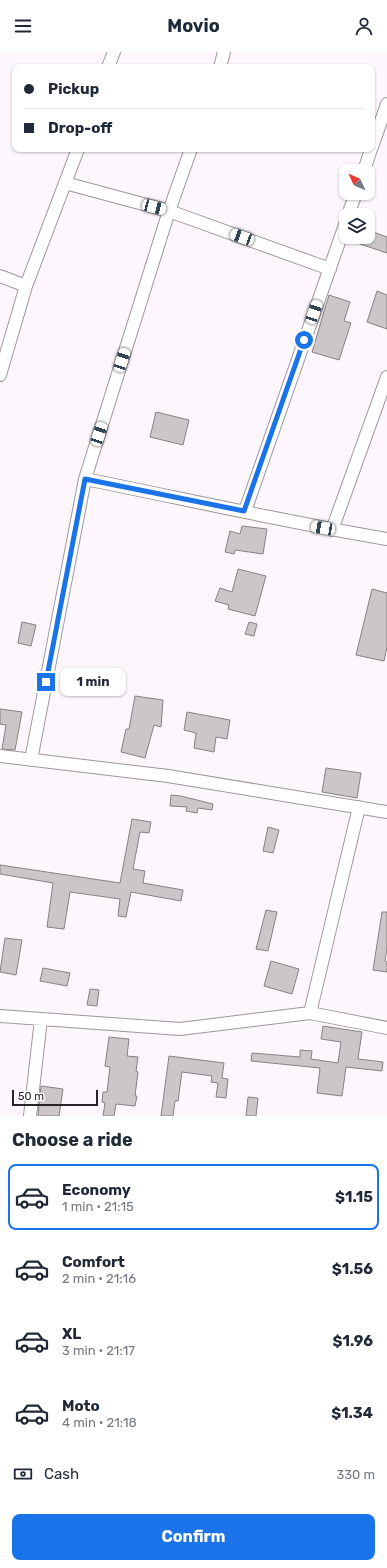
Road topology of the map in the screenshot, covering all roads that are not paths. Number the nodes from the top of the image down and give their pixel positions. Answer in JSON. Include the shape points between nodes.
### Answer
{"nodes":[{"id":1,"x":114,"y":52,"type":"edge"},
{"id":2,"x":224,"y":52,"type":"edge"},
{"id":3,"x":109,"y":64,"type":"edge"},
{"id":4,"x":221,"y":64,"type":"edge"},
{"id":5,"x":387,"y":104,"type":"edge"},
{"id":6,"x":375,"y":139,"type":"edge"},
{"id":7,"x":77,"y":152,"type":"edge"},
{"id":8,"x":190,"y":152,"type":"edge"},
{"id":9,"x":371,"y":152,"type":"edge"},
{"id":10,"x":366,"y":164,"type":"edge"},
{"id":11,"x":65,"y":183,"type":"junction"},
{"id":12,"x":169,"y":211,"type":"junction"},
{"id":13,"x":339,"y":243,"type":"edge"},
{"id":14,"x":330,"y":269,"type":"junction"},
{"id":15,"x":0,"y":276,"type":"edge"},
{"id":16,"x":26,"y":286,"type":"junction"},
{"id":17,"x":0,"y":375,"type":"edge"},
{"id":18,"x":387,"y":377,"type":"edge"},
{"id":19,"x":85,"y":479,"type":"junction"},
{"id":20,"x":244,"y":511,"type":"junction"},
{"id":21,"x":332,"y":530,"type":"junction"},
{"id":22,"x":387,"y":539,"type":"edge"},
{"id":23,"x":0,"y":756,"type":"edge"},
{"id":24,"x":31,"y":760,"type":"junction"},
{"id":25,"x":359,"y":807,"type":"junction"},
{"id":26,"x":387,"y":812,"type":"edge"},
{"id":27,"x":310,"y":1013,"type":"junction"},
{"id":28,"x":0,"y":1016,"type":"edge"},
{"id":29,"x":41,"y":1019,"type":"junction"},
{"id":30,"x":387,"y":1028,"type":"edge"},
{"id":31,"x":30,"y":1116,"type":"edge"}],
"edges":[{"from":1,"to":3,"type":"street"},
{"from":2,"to":4,"type":"street"},
{"from":5,"to":6,"type":"street"},
{"from":7,"to":11,"type":"street"},
{"from":8,"to":12,"type":"street"},
{"from":9,"to":10,"type":"street"},
{"from":11,"to":12,"type":"street"},
{"from":11,"to":16,"type":"street"},
{"from":12,"to":14,"type":"street"},
{"from":12,"to":19,"type":"street"},
{"from":13,"to":14,"type":"street"},
{"from":14,"to":20,"type":"street"},
{"from":15,"to":16,"type":"street"},
{"from":16,"to":17,"type":"street"},
{"from":18,"to":21,"type":"street"},
{"from":19,"to":20,"type":"street"},
{"from":19,"to":24,"type":"street"},
{"from":20,"to":21,"type":"street"},
{"from":21,"to":22,"type":"street"},
{"from":23,"to":24,"type":"street"},
{"from":24,"to":25,"type":"street","via":[[168,776]]},
{"from":25,"to":26,"type":"street"},
{"from":25,"to":27,"type":"street"},
{"from":27,"to":29,"type":"street","via":[[180,1029]]},
{"from":27,"to":30,"type":"street"},
{"from":28,"to":29,"type":"street"},
{"from":29,"to":31,"type":"street"}]}
